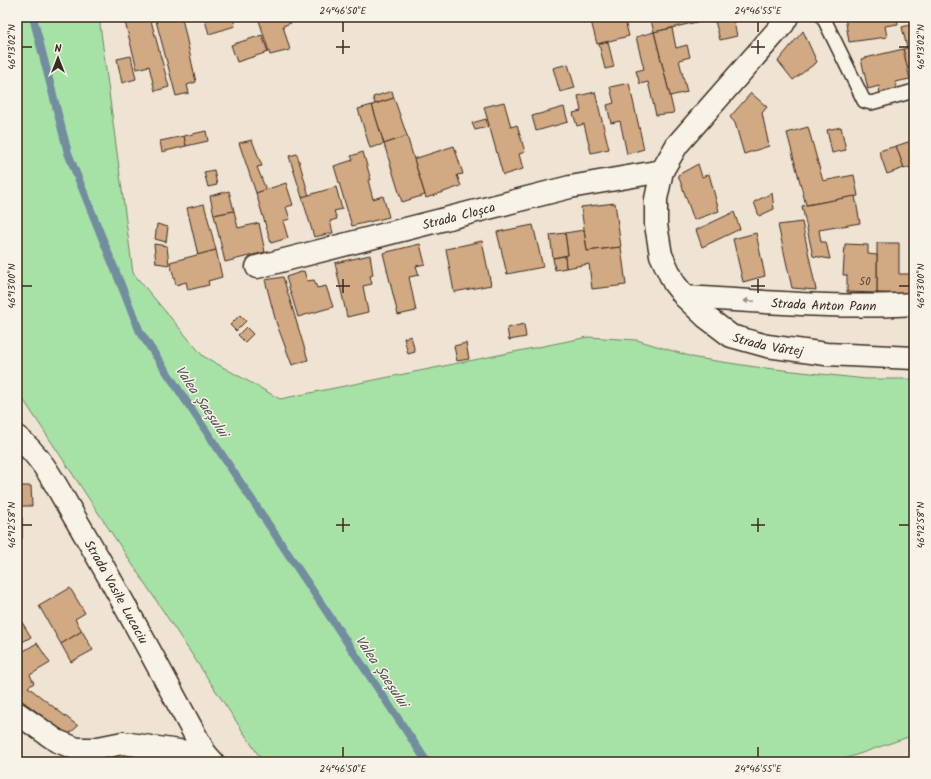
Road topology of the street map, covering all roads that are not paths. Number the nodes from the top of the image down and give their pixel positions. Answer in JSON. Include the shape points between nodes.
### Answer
{"nodes":[{"id":1,"x":787,"y":17,"type":"edge"},
{"id":2,"x":823,"y":17,"type":"edge"},
{"id":3,"x":914,"y":91,"type":"edge"},
{"id":4,"x":662,"y":171,"type":"junction"},
{"id":5,"x":257,"y":268,"type":"dead end"},
{"id":6,"x":685,"y":297,"type":"junction"},
{"id":7,"x":914,"y":304,"type":"edge"},
{"id":8,"x":914,"y":358,"type":"edge"},
{"id":9,"x":17,"y":437,"type":"edge"},
{"id":10,"x":17,"y":713,"type":"edge"},
{"id":11,"x":209,"y":758,"type":"edge"}],
"edges":[{"from":1,"to":4,"type":"street","via":[[677,145]]},
{"from":2,"to":3,"type":"lane","via":[[864,101],[872,103]]},
{"from":4,"to":5,"type":"street","name":"Strada Cloșca","via":[[570,187]]},
{"from":4,"to":6,"type":"street","name":"Strada Vârtej","via":[[656,199],[656,225],[661,255],[674,282]]},
{"from":7,"to":6,"type":"street","name":"Strada Anton Pann","one_way":true,"via":[[837,305]]},
{"from":6,"to":8,"type":"street","name":"Strada Vârtej","via":[[732,336],[767,346],[826,354]]},
{"from":9,"to":11,"type":"street","name":"Strada Vasile Lucaciu","via":[[41,461],[85,534]]},
{"from":10,"to":11,"type":"street","name":"Strada Vasile Lucaciu","via":[[57,741],[77,749],[93,749],[124,743]]}]}
